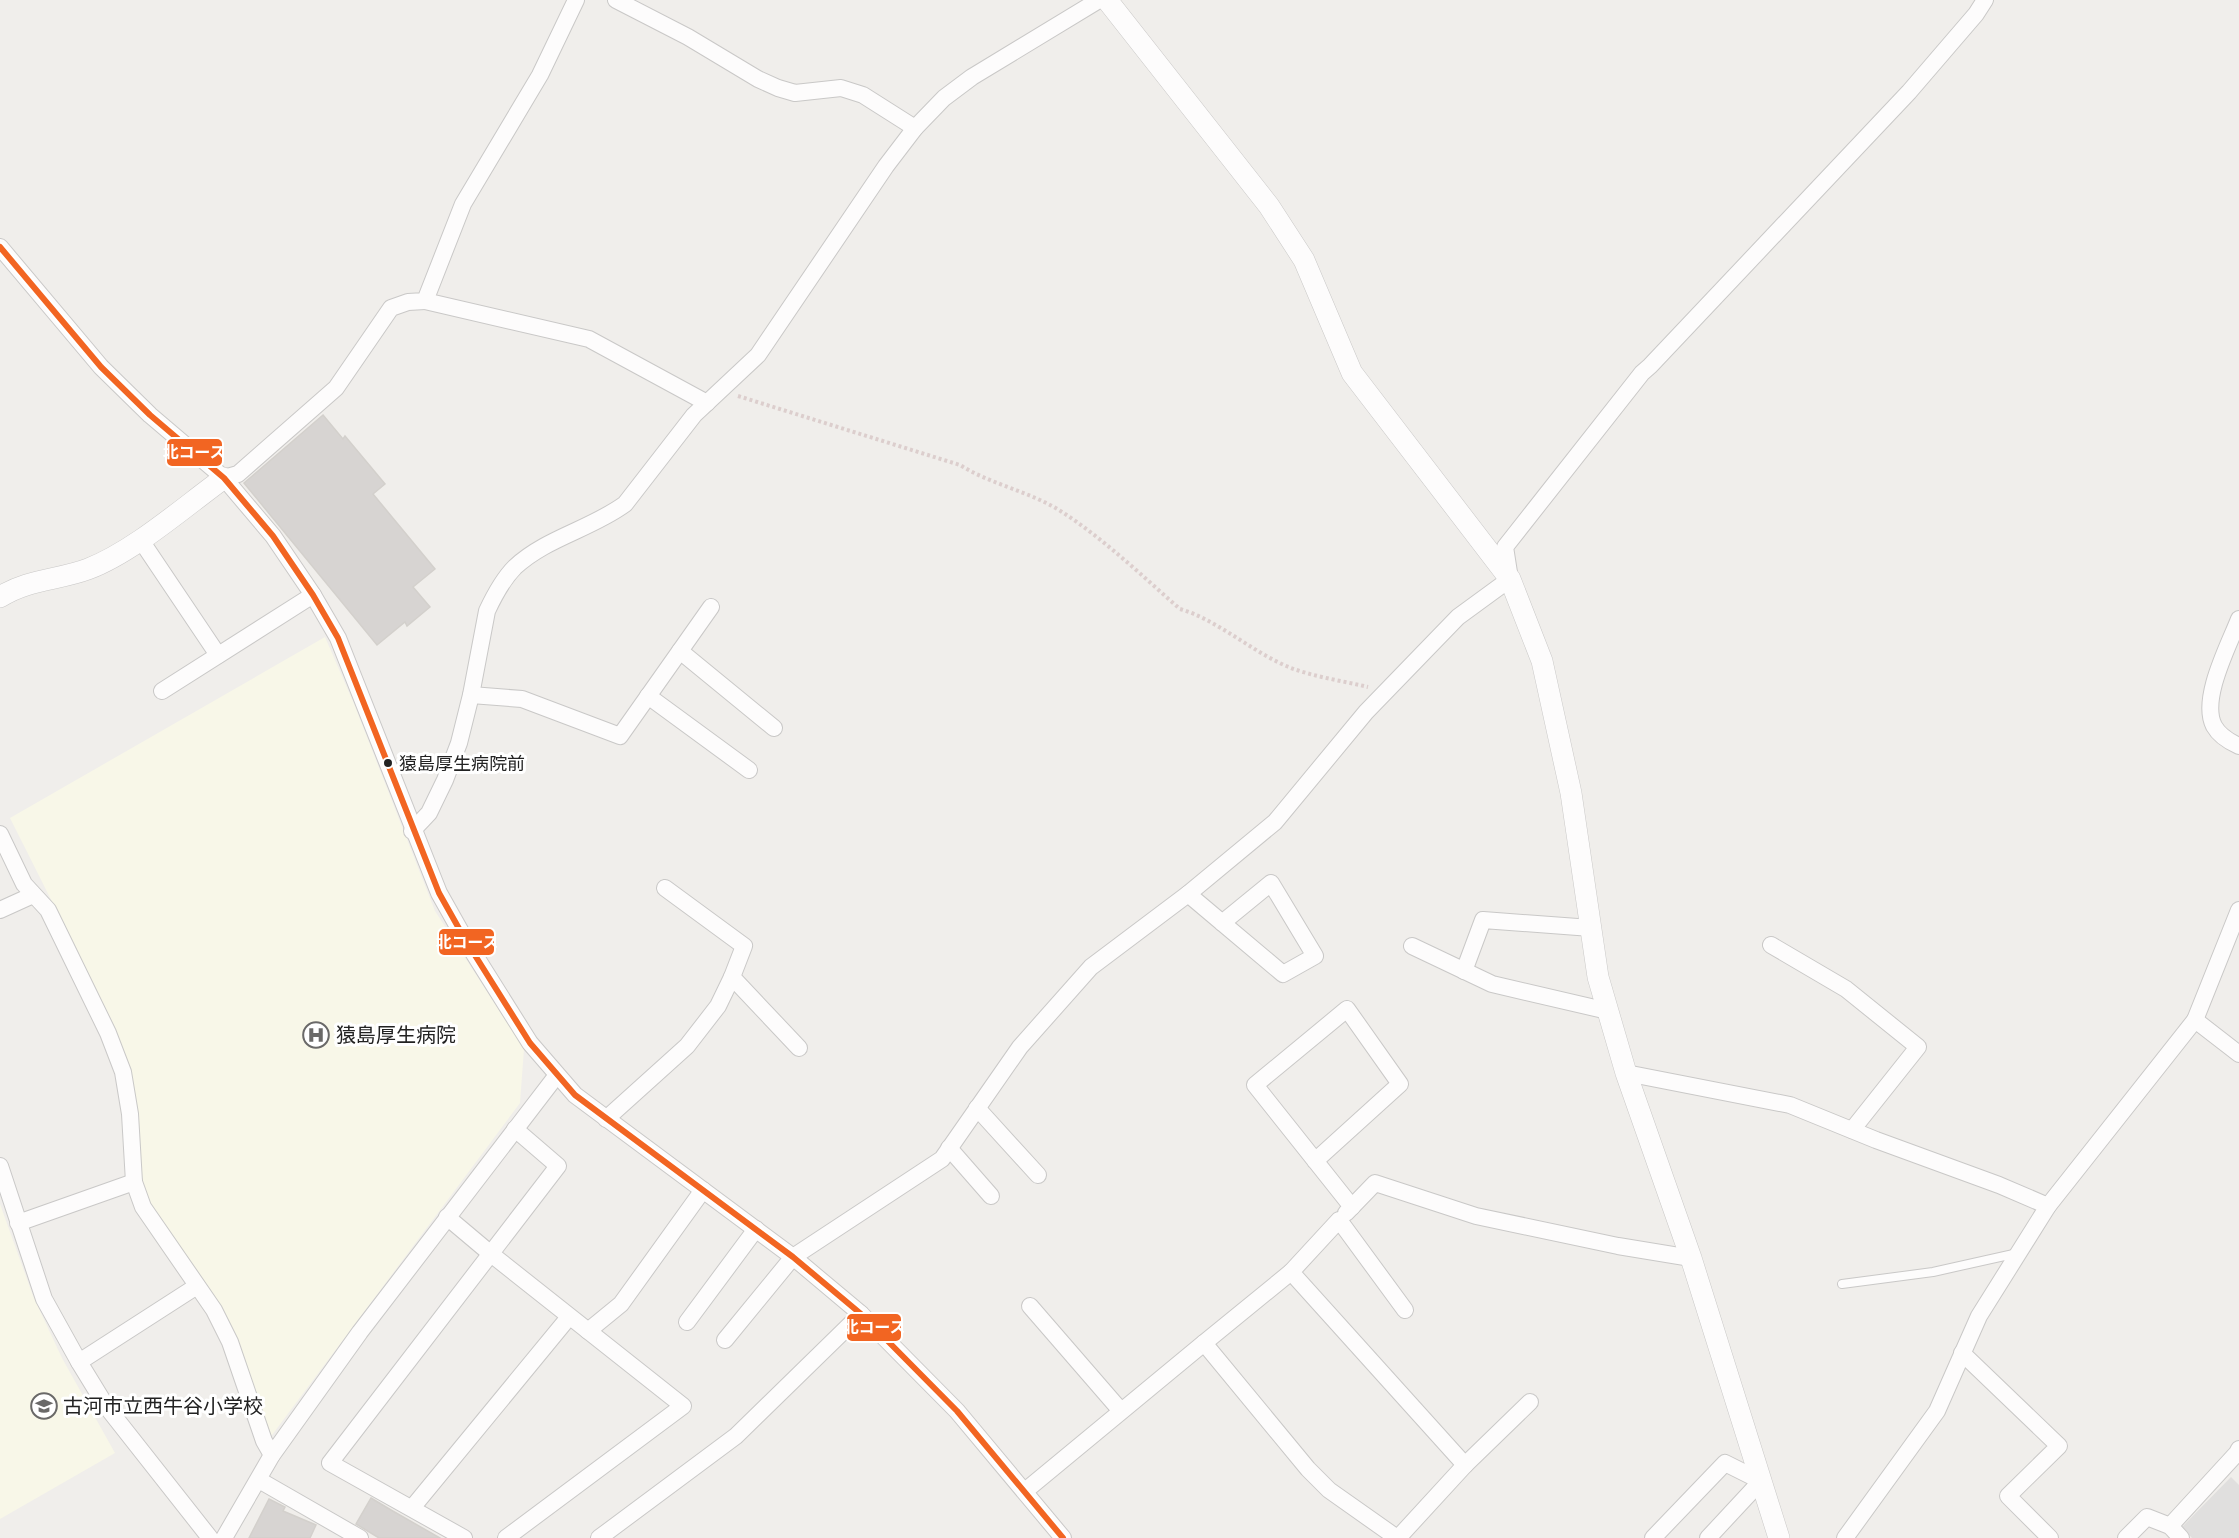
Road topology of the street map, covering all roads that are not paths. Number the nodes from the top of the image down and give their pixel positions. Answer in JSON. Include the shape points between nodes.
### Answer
{"nodes":[{"id":1,"x":576,"y":0,"type":"edge"},
{"id":2,"x":616,"y":0,"type":"edge"},
{"id":3,"x":1099,"y":0,"type":"edge"},
{"id":4,"x":1107,"y":0,"type":"edge"},
{"id":5,"x":1985,"y":0,"type":"edge"},
{"id":6,"x":915,"y":128,"type":"junction"},
{"id":7,"x":0,"y":247,"type":"edge"},
{"id":8,"x":425,"y":301,"type":"junction"},
{"id":9,"x":706,"y":403,"type":"junction"},
{"id":10,"x":224,"y":478,"type":"junction"},
{"id":11,"x":140,"y":539,"type":"junction"},
{"id":12,"x":1510,"y":579,"type":"junction"},
{"id":13,"x":313,"y":595,"type":"junction"},
{"id":14,"x":0,"y":597,"type":"edge"},
{"id":15,"x":711,"y":608,"type":"dead end"},
{"id":16,"x":2239,"y":619,"type":"edge"},
{"id":17,"x":680,"y":651,"type":"junction"},
{"id":18,"x":218,"y":655,"type":"junction"},
{"id":19,"x":162,"y":691,"type":"dead end"},
{"id":20,"x":471,"y":695,"type":"junction"},
{"id":21,"x":648,"y":696,"type":"junction"},
{"id":22,"x":774,"y":728,"type":"dead end"},
{"id":23,"x":2239,"y":746,"type":"edge"},
{"id":24,"x":749,"y":770,"type":"dead end"},
{"id":25,"x":412,"y":831,"type":"junction"},
{"id":26,"x":0,"y":834,"type":"edge"},
{"id":27,"x":664,"y":888,"type":"dead end"},
{"id":28,"x":1188,"y":894,"type":"junction"},
{"id":29,"x":33,"y":895,"type":"junction"},
{"id":30,"x":0,"y":910,"type":"edge"},
{"id":31,"x":2239,"y":910,"type":"edge"},
{"id":32,"x":1222,"y":923,"type":"junction"},
{"id":33,"x":1591,"y":928,"type":"junction"},
{"id":34,"x":1771,"y":945,"type":"dead end"},
{"id":35,"x":1412,"y":946,"type":"dead end"},
{"id":36,"x":1464,"y":971,"type":"junction"},
{"id":37,"x":732,"y":977,"type":"junction"},
{"id":38,"x":1608,"y":1011,"type":"junction"},
{"id":39,"x":2195,"y":1020,"type":"junction"},
{"id":40,"x":799,"y":1048,"type":"dead end"},
{"id":41,"x":2239,"y":1054,"type":"edge"},
{"id":42,"x":1626,"y":1073,"type":"junction"},
{"id":43,"x":557,"y":1075,"type":"junction"},
{"id":44,"x":977,"y":1108,"type":"junction"},
{"id":45,"x":606,"y":1119,"type":"junction"},
{"id":46,"x":515,"y":1129,"type":"junction"},
{"id":47,"x":1852,"y":1130,"type":"junction"},
{"id":48,"x":949,"y":1148,"type":"junction"},
{"id":49,"x":1315,"y":1161,"type":"junction"},
{"id":50,"x":0,"y":1167,"type":"edge"},
{"id":51,"x":1038,"y":1175,"type":"dead end"},
{"id":52,"x":134,"y":1182,"type":"junction"},
{"id":53,"x":703,"y":1190,"type":"junction"},
{"id":54,"x":991,"y":1196,"type":"dead end"},
{"id":55,"x":1352,"y":1206,"type":"junction"},
{"id":56,"x":2048,"y":1206,"type":"junction"},
{"id":57,"x":447,"y":1216,"type":"junction"},
{"id":58,"x":1339,"y":1220,"type":"junction"},
{"id":59,"x":18,"y":1223,"type":"junction"},
{"id":60,"x":756,"y":1229,"type":"junction"},
{"id":61,"x":2018,"y":1253,"type":"junction"},
{"id":62,"x":491,"y":1254,"type":"junction"},
{"id":63,"x":793,"y":1257,"type":"junction"},
{"id":64,"x":1691,"y":1258,"type":"junction"},
{"id":65,"x":1291,"y":1272,"type":"junction"},
{"id":66,"x":1842,"y":1284,"type":"dead end"},
{"id":67,"x":197,"y":1286,"type":"junction"},
{"id":68,"x":1030,"y":1306,"type":"dead end"},
{"id":69,"x":1405,"y":1311,"type":"dead end"},
{"id":70,"x":861,"y":1314,"type":"junction"},
{"id":71,"x":569,"y":1317,"type":"junction"},
{"id":72,"x":687,"y":1322,"type":"dead end"},
{"id":73,"x":588,"y":1331,"type":"junction"},
{"id":74,"x":725,"y":1340,"type":"dead end"},
{"id":75,"x":1204,"y":1343,"type":"junction"},
{"id":76,"x":1962,"y":1353,"type":"junction"},
{"id":77,"x":79,"y":1362,"type":"junction"},
{"id":78,"x":1530,"y":1402,"type":"dead end"},
{"id":79,"x":1121,"y":1411,"type":"junction"},
{"id":80,"x":2239,"y":1449,"type":"edge"},
{"id":81,"x":272,"y":1455,"type":"junction"},
{"id":82,"x":1465,"y":1465,"type":"junction"},
{"id":83,"x":259,"y":1480,"type":"junction"},
{"id":84,"x":1761,"y":1480,"type":"junction"},
{"id":85,"x":1025,"y":1491,"type":"junction"},
{"id":86,"x":412,"y":1508,"type":"junction"},
{"id":87,"x":2176,"y":1532,"type":"edge"},
{"id":88,"x":1389,"y":1536,"type":"edge"},
{"id":89,"x":603,"y":1537,"type":"edge"},
{"id":90,"x":210,"y":1538,"type":"edge"},
{"id":91,"x":224,"y":1538,"type":"edge"},
{"id":92,"x":360,"y":1538,"type":"edge"},
{"id":93,"x":464,"y":1538,"type":"edge"},
{"id":94,"x":506,"y":1538,"type":"edge"},
{"id":95,"x":1063,"y":1538,"type":"edge"},
{"id":96,"x":1653,"y":1538,"type":"edge"},
{"id":97,"x":1708,"y":1538,"type":"edge"},
{"id":98,"x":1779,"y":1538,"type":"edge"},
{"id":99,"x":1845,"y":1538,"type":"edge"},
{"id":100,"x":2050,"y":1538,"type":"edge"},
{"id":101,"x":2126,"y":1538,"type":"edge"}],
"edges":[{"from":1,"to":8,"type":"street","via":[[540,75],[463,204]]},
{"from":2,"to":6,"type":"street","via":[[777,88],[795,93],[841,88],[863,95]]},
{"from":3,"to":6,"type":"street","via":[[972,77],[944,98]]},
{"from":4,"to":12,"type":"street","via":[[1269,206],[1304,260],[1352,373]]},
{"from":5,"to":12,"type":"street","via":[[1909,93],[1642,373],[1505,547]]},
{"from":6,"to":9,"type":"street","via":[[758,355]]},
{"from":7,"to":10,"type":"street","via":[[101,367],[150,416]]},
{"from":8,"to":9,"type":"street","via":[[590,339]]},
{"from":8,"to":10,"type":"street","via":[[391,308],[336,388],[238,474]]},
{"from":9,"to":20,"type":"street","via":[[625,504],[545,546],[515,568],[487,610]]},
{"from":10,"to":11,"type":"street"},
{"from":10,"to":13,"type":"street","via":[[273,536]]},
{"from":11,"to":14,"type":"street","via":[[87,569],[39,580]]},
{"from":11,"to":18,"type":"street"},
{"from":12,"to":28,"type":"street","via":[[1458,617],[1366,712],[1275,822]]},
{"from":12,"to":33,"type":"street","via":[[1544,672],[1571,793]]},
{"from":13,"to":18,"type":"street"},
{"from":13,"to":25,"type":"street","via":[[338,638]]},
{"from":15,"to":17,"type":"street"},
{"from":16,"to":23,"type":"street","via":[[2218,671],[2210,704],[2214,726]]},
{"from":17,"to":21,"type":"street"},
{"from":17,"to":22,"type":"street"},
{"from":18,"to":19,"type":"street"},
{"from":20,"to":21,"type":"street","via":[[522,699],[620,736]]},
{"from":20,"to":25,"type":"street","via":[[445,780],[429,813]]},
{"from":21,"to":24,"type":"street"},
{"from":25,"to":43,"type":"street","via":[[439,893],[466,941],[530,1043]]},
{"from":26,"to":29,"type":"street"},
{"from":27,"to":37,"type":"street","via":[[744,946]]},
{"from":28,"to":32,"type":"street"},
{"from":28,"to":44,"type":"street","via":[[1091,967],[1020,1047]]},
{"from":29,"to":30,"type":"street"},
{"from":29,"to":52,"type":"street","via":[[48,910],[123,1072]]},
{"from":31,"to":39,"type":"street"},
{"from":32,"to":32,"type":"street","via":[[1283,974],[1315,956],[1271,883]]},
{"from":33,"to":36,"type":"street","via":[[1483,920]]},
{"from":33,"to":38,"type":"street"},
{"from":34,"to":47,"type":"street","via":[[1846,988],[1918,1047]]},
{"from":35,"to":36,"type":"street"},
{"from":36,"to":38,"type":"street","via":[[1492,984]]},
{"from":37,"to":40,"type":"street"},
{"from":37,"to":45,"type":"street","via":[[718,1006],[687,1046]]},
{"from":38,"to":42,"type":"street"},
{"from":39,"to":41,"type":"street"},
{"from":39,"to":56,"type":"street"},
{"from":42,"to":47,"type":"street","via":[[1790,1105]]},
{"from":42,"to":64,"type":"street"},
{"from":43,"to":45,"type":"street"},
{"from":43,"to":46,"type":"street"},
{"from":44,"to":48,"type":"street"},
{"from":44,"to":51,"type":"street"},
{"from":45,"to":53,"type":"street"},
{"from":46,"to":57,"type":"street"},
{"from":46,"to":62,"type":"street","via":[[558,1166]]},
{"from":47,"to":56,"type":"street"},
{"from":48,"to":54,"type":"street"},
{"from":48,"to":63,"type":"street","via":[[942,1159]]},
{"from":49,"to":49,"type":"street","via":[[1255,1086],[1347,1009],[1400,1084]]},
{"from":49,"to":55,"type":"street"},
{"from":50,"to":59,"type":"street"},
{"from":52,"to":59,"type":"street"},
{"from":52,"to":67,"type":"street","via":[[142,1207]]},
{"from":53,"to":60,"type":"street"},
{"from":53,"to":73,"type":"street","via":[[621,1304]]},
{"from":55,"to":58,"type":"street"},
{"from":55,"to":64,"type":"street","via":[[1375,1183],[1476,1216]]},
{"from":56,"to":61,"type":"street"},
{"from":57,"to":62,"type":"street"},
{"from":57,"to":81,"type":"street"},
{"from":58,"to":65,"type":"street"},
{"from":58,"to":69,"type":"street"},
{"from":59,"to":77,"type":"street","via":[[44,1299]]},
{"from":60,"to":63,"type":"street"},
{"from":60,"to":72,"type":"street"},
{"from":61,"to":66,"type":"lane","via":[[1933,1272]]},
{"from":61,"to":76,"type":"street","via":[[1979,1316]]},
{"from":62,"to":71,"type":"street"},
{"from":62,"to":86,"type":"street","via":[[330,1463]]},
{"from":63,"to":70,"type":"street"},
{"from":63,"to":74,"type":"street"},
{"from":64,"to":84,"type":"street"},
{"from":65,"to":75,"type":"street"},
{"from":65,"to":82,"type":"street"},
{"from":67,"to":77,"type":"street"},
{"from":67,"to":81,"type":"street","via":[[230,1342]]},
{"from":68,"to":79,"type":"street"},
{"from":70,"to":85,"type":"street","via":[[957,1411]]},
{"from":70,"to":89,"type":"street","via":[[735,1436]]},
{"from":71,"to":73,"type":"street"},
{"from":71,"to":86,"type":"street"},
{"from":73,"to":94,"type":"street","via":[[683,1406]]},
{"from":75,"to":79,"type":"street"},
{"from":75,"to":88,"type":"street","via":[[1329,1490]]},
{"from":76,"to":99,"type":"street","via":[[1937,1411]]},
{"from":76,"to":100,"type":"street","via":[[2059,1446],[2008,1496]]},
{"from":77,"to":90,"type":"street","via":[[106,1406]]},
{"from":78,"to":82,"type":"street"},
{"from":79,"to":85,"type":"street"},
{"from":80,"to":87,"type":"street"},
{"from":81,"to":83,"type":"street"},
{"from":82,"to":88,"type":"street"},
{"from":83,"to":91,"type":"street"},
{"from":83,"to":92,"type":"street"},
{"from":84,"to":96,"type":"street","via":[[1725,1464]]},
{"from":84,"to":97,"type":"street"},
{"from":84,"to":98,"type":"street"},
{"from":85,"to":95,"type":"street"},
{"from":86,"to":93,"type":"street"},
{"from":87,"to":101,"type":"street","via":[[2147,1517]]}]}
